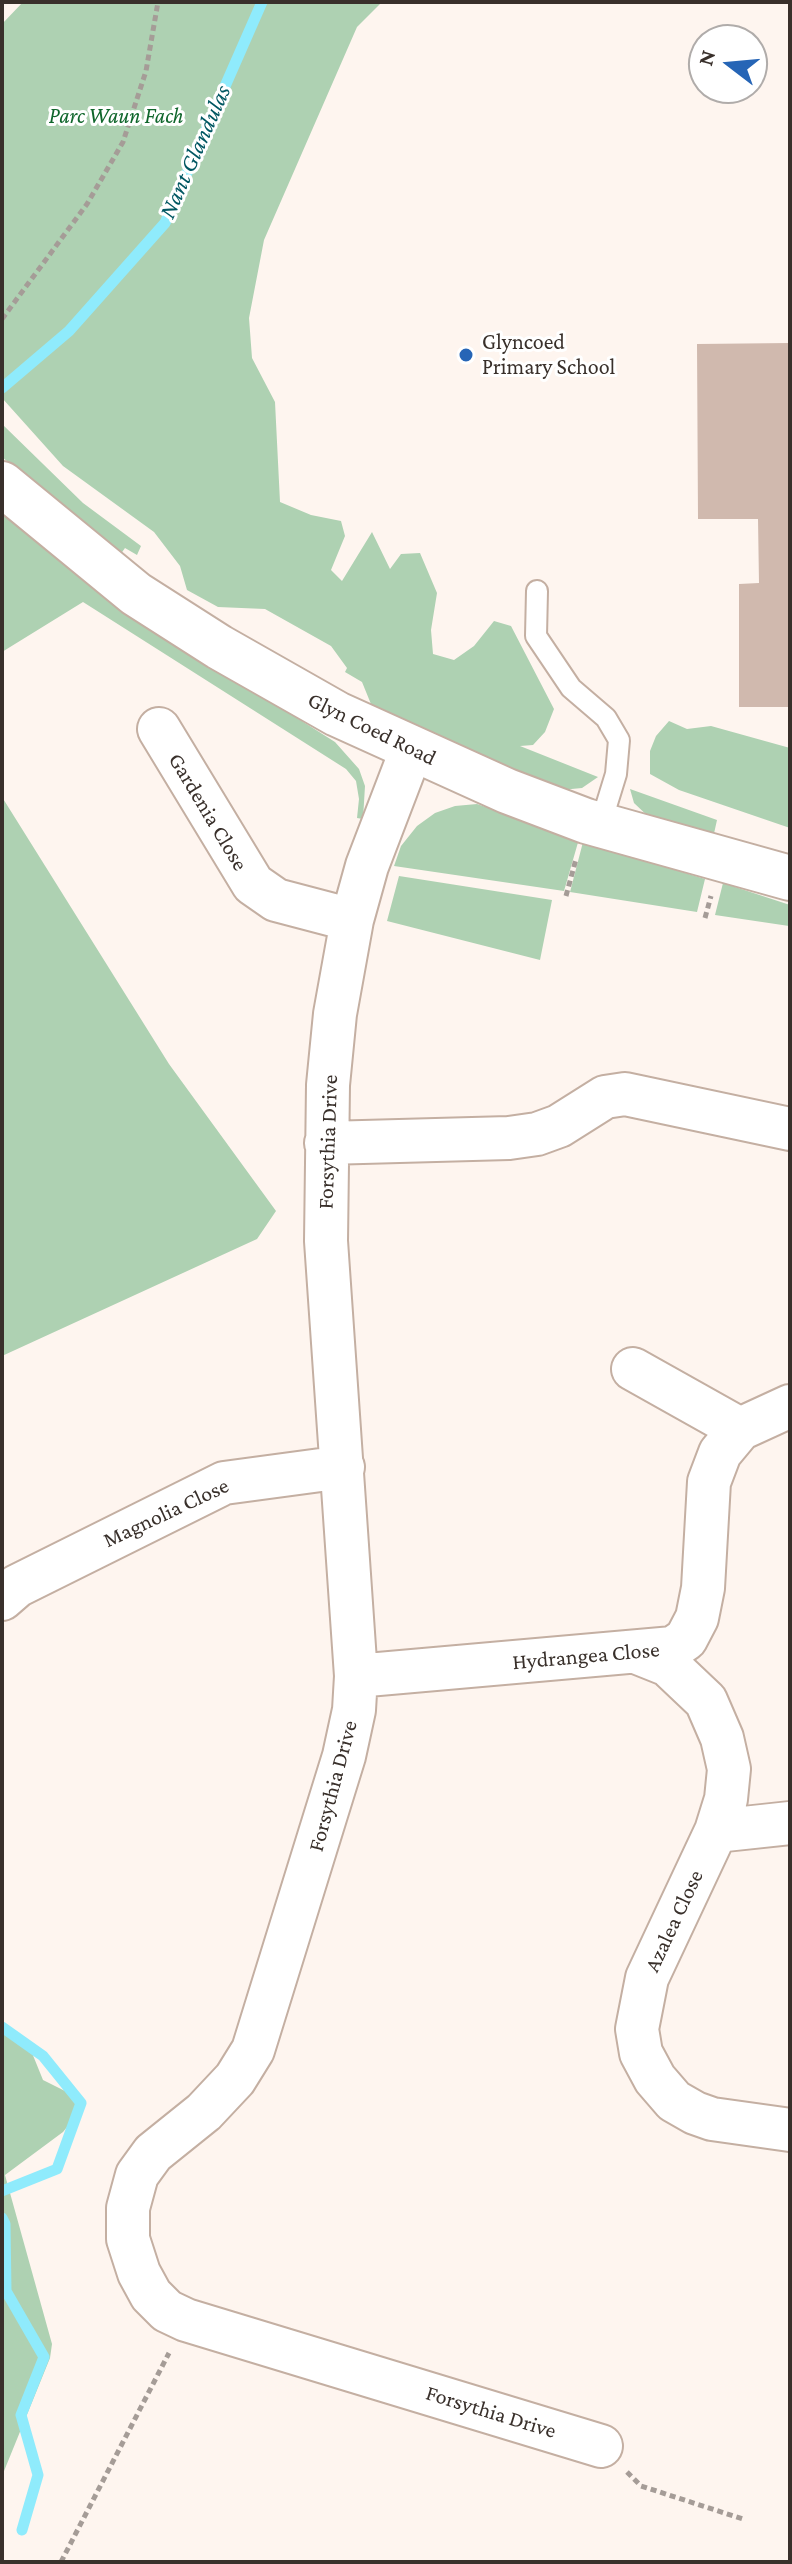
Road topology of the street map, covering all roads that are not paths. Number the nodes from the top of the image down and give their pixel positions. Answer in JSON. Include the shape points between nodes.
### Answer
{"nodes":[{"id":1,"x":2,"y":484,"type":"edge"},
{"id":2,"x":537,"y":591,"type":"dead end"},
{"id":3,"x":159,"y":729,"type":"dead end"},
{"id":4,"x":411,"y":751,"type":"junction"},
{"id":5,"x":600,"y":826,"type":"junction"},
{"id":6,"x":790,"y":878,"type":"edge"},
{"id":7,"x":352,"y":920,"type":"junction"},
{"id":8,"x":790,"y":1129,"type":"edge"},
{"id":9,"x":326,"y":1143,"type":"junction"},
{"id":10,"x":633,"y":1369,"type":"dead end"},
{"id":11,"x":790,"y":1406,"type":"edge"},
{"id":12,"x":740,"y":1429,"type":"junction"},
{"id":13,"x":343,"y":1467,"type":"junction"},
{"id":14,"x":2,"y":1599,"type":"edge"},
{"id":15,"x":638,"y":1653,"type":"junction"},
{"id":16,"x":356,"y":1676,"type":"junction"},
{"id":17,"x":790,"y":1823,"type":"edge"},
{"id":18,"x":716,"y":1831,"type":"junction"},
{"id":19,"x":790,"y":2130,"type":"edge"},
{"id":20,"x":601,"y":2446,"type":"road end"}],
"edges":[{"from":1,"to":4,"type":"street","name":"Glyn Coed Road","via":[[136,594],[313,701]]},
{"from":2,"to":5,"type":"lane","via":[[536,636],[571,688],[606,718],[619,740],[616,774]]},
{"from":3,"to":7,"type":"street","name":"Gardenia Close","via":[[253,884],[276,900]]},
{"from":4,"to":5,"type":"street","name":"Glyn Coed Road"},
{"from":4,"to":7,"type":"street","name":"Forsythia Drive"},
{"from":5,"to":6,"type":"street","name":"Glyn Coed Road"},
{"from":7,"to":9,"type":"street","name":"Forsythia Drive","via":[[335,1014]]},
{"from":8,"to":9,"type":"street","via":[[625,1094],[605,1097],[537,1134]]},
{"from":9,"to":13,"type":"street","name":"Forsythia Drive","via":[[326,1241]]},
{"from":10,"to":12,"type":"street"},
{"from":11,"to":12,"type":"street","name":"Hydrangea Close"},
{"from":12,"to":15,"type":"street","name":"Hydrangea Close","via":[[720,1453],[709,1482],[697,1618],[686,1639],[673,1648]]},
{"from":13,"to":14,"type":"street","name":"Magnolia Close","via":[[224,1483],[17,1586]]},
{"from":13,"to":16,"type":"street","name":"Forsythia Drive"},
{"from":15,"to":16,"type":"street","name":"Hydrangea Close"},
{"from":15,"to":18,"type":"street","name":"Azalea Close","via":[[668,1665],[706,1701],[729,1769]]},
{"from":16,"to":20,"type":"street","name":"Forsythia Drive","via":[[344,1756],[253,2050],[235,2079],[153,2153],[137,2175],[128,2208],[128,2239],[139,2273],[159,2303],[186,2320]]},
{"from":17,"to":18,"type":"street"},
{"from":18,"to":19,"type":"street","name":"Azalea Close","via":[[647,1978],[637,2029],[641,2053],[674,2101],[695,2113]]}]}
